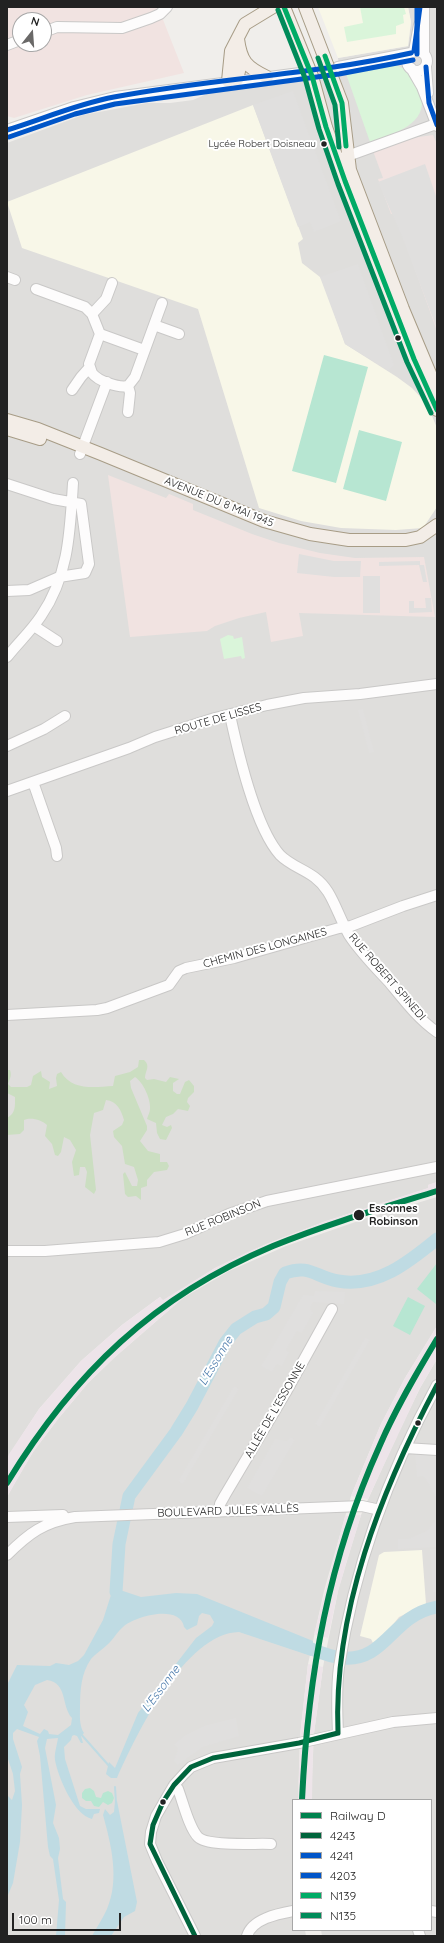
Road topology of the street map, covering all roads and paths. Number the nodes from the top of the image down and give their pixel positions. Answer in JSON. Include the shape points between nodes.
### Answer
{"nodes":[{"id":1,"x":167,"y":7,"type":"edge"},
{"id":2,"x":305,"y":7,"type":"edge"},
{"id":3,"x":420,"y":7,"type":"edge"},
{"id":4,"x":424,"y":7,"type":"edge"},
{"id":5,"x":268,"y":10,"type":"edge"},
{"id":6,"x":286,"y":12,"type":"edge"},
{"id":7,"x":52,"y":29,"type":"edge"},
{"id":8,"x":238,"y":39,"type":"junction"},
{"id":9,"x":417,"y":52,"type":"junction"},
{"id":10,"x":242,"y":58,"type":"junction"},
{"id":11,"x":386,"y":58,"type":"junction"},
{"id":12,"x":338,"y":67,"type":"tunnel mouth"},
{"id":13,"x":410,"y":67,"type":"junction"},
{"id":14,"x":426,"y":67,"type":"junction"},
{"id":15,"x":300,"y":73,"type":"tunnel mouth"},
{"id":16,"x":267,"y":77,"type":"junction"},
{"id":17,"x":232,"y":81,"type":"junction"},
{"id":18,"x":429,"y":104,"type":"junction"},
{"id":19,"x":437,"y":125,"type":"edge"},
{"id":20,"x":7,"y":130,"type":"edge"},
{"id":21,"x":342,"y":158,"type":"junction"},
{"id":22,"x":112,"y":284,"type":"dead end"},
{"id":23,"x":36,"y":289,"type":"dead end"},
{"id":24,"x":162,"y":303,"type":"dead end"},
{"id":25,"x":92,"y":314,"type":"junction"},
{"id":26,"x":154,"y":325,"type":"junction"},
{"id":27,"x":100,"y":334,"type":"junction"},
{"id":28,"x":179,"y":334,"type":"dead end"},
{"id":29,"x":144,"y":350,"type":"junction"},
{"id":30,"x":89,"y":368,"type":"junction"},
{"id":31,"x":108,"y":382,"type":"junction"},
{"id":32,"x":128,"y":386,"type":"junction"},
{"id":33,"x":72,"y":390,"type":"dead end"},
{"id":34,"x":437,"y":390,"type":"edge"},
{"id":35,"x":437,"y":410,"type":"edge"},
{"id":36,"x":128,"y":412,"type":"dead end"},
{"id":37,"x":7,"y":420,"type":"edge"},
{"id":38,"x":7,"y":429,"type":"edge"},
{"id":39,"x":82,"y":450,"type":"junction"},
{"id":40,"x":73,"y":483,"type":"dead end"},
{"id":41,"x":7,"y":484,"type":"edge"},
{"id":42,"x":72,"y":502,"type":"junction"},
{"id":43,"x":437,"y":525,"type":"edge"},
{"id":44,"x":437,"y":536,"type":"edge"},
{"id":45,"x":60,"y":577,"type":"junction"},
{"id":46,"x":7,"y":591,"type":"edge"},
{"id":47,"x":34,"y":626,"type":"junction"},
{"id":48,"x":57,"y":641,"type":"dead end"},
{"id":49,"x":7,"y":657,"type":"edge"},
{"id":50,"x":437,"y":684,"type":"edge"},
{"id":51,"x":230,"y":715,"type":"junction"},
{"id":52,"x":65,"y":716,"type":"dead end"},
{"id":53,"x":7,"y":746,"type":"edge"},
{"id":54,"x":33,"y":782,"type":"junction"},
{"id":55,"x":7,"y":791,"type":"edge"},
{"id":56,"x":58,"y":856,"type":"dead end"},
{"id":57,"x":437,"y":895,"type":"edge"},
{"id":58,"x":345,"y":927,"type":"junction"},
{"id":59,"x":7,"y":1015,"type":"edge"},
{"id":60,"x":437,"y":1032,"type":"edge"},
{"id":61,"x":437,"y":1167,"type":"edge"},
{"id":62,"x":7,"y":1251,"type":"edge"},
{"id":63,"x":332,"y":1309,"type":"dead end"},
{"id":64,"x":437,"y":1385,"type":"edge"},
{"id":65,"x":405,"y":1448,"type":"junction"},
{"id":66,"x":437,"y":1450,"type":"edge"},
{"id":67,"x":380,"y":1510,"type":"junction"},
{"id":68,"x":219,"y":1511,"type":"junction"},
{"id":69,"x":37,"y":1516,"type":"junction"},
{"id":70,"x":7,"y":1517,"type":"edge"},
{"id":71,"x":76,"y":1517,"type":"junction"},
{"id":72,"x":44,"y":1525,"type":"junction"},
{"id":73,"x":7,"y":1555,"type":"edge"},
{"id":74,"x":437,"y":1718,"type":"edge"},
{"id":75,"x":338,"y":1733,"type":"junction"},
{"id":76,"x":174,"y":1785,"type":"junction"},
{"id":77,"x":271,"y":1844,"type":"dead end"},
{"id":78,"x":292,"y":1911,"type":"edge"},
{"id":79,"x":195,"y":1936,"type":"edge"},
{"id":80,"x":247,"y":1936,"type":"edge"}],
"edges":[{"from":1,"to":7,"type":"street","via":[[160,14],[122,28]]},
{"from":2,"to":21,"type":"main road","via":[[342,103]]},
{"from":3,"to":9,"type":"street"},
{"from":4,"to":9,"type":"street"},
{"from":5,"to":6,"type":"main road"},
{"from":5,"to":8,"type":"main road","via":[[248,22]]},
{"from":6,"to":21,"type":"main road","via":[[312,76],[326,127]]},
{"from":8,"to":10,"type":"main road"},
{"from":8,"to":17,"type":"main road","via":[[229,58]]},
{"from":9,"to":11,"type":"street"},
{"from":9,"to":13,"type":"street","via":[[407,59]]},
{"from":9,"to":14,"type":"street","via":[[427,60]]},
{"from":10,"to":16,"type":"main road","via":[[250,68]]},
{"from":10,"to":17,"type":"main road"},
{"from":11,"to":12,"type":"street"},
{"from":11,"to":13,"type":"street"},
{"from":13,"to":14,"type":"street","via":[[417,71]]},
{"from":13,"to":18,"type":"street","via":[[420,82]]},
{"from":14,"to":18,"type":"street"},
{"from":15,"to":16,"type":"street"},
{"from":16,"to":17,"type":"street"},
{"from":17,"to":20,"type":"street","via":[[95,102]]},
{"from":18,"to":19,"type":"street"},
{"from":19,"to":21,"type":"street"},
{"from":21,"to":34,"type":"main road","via":[[350,170]]},
{"from":21,"to":35,"type":"main road","via":[[414,359]]},
{"from":22,"to":25,"type":"street","via":[[106,299]]},
{"from":23,"to":25,"type":"street","via":[[82,305]]},
{"from":24,"to":26,"type":"street"},
{"from":25,"to":27,"type":"street"},
{"from":26,"to":28,"type":"street"},
{"from":26,"to":29,"type":"street"},
{"from":27,"to":29,"type":"street"},
{"from":27,"to":30,"type":"street"},
{"from":29,"to":32,"type":"street","via":[[135,377]]},
{"from":30,"to":31,"type":"street","via":[[94,376]]},
{"from":30,"to":33,"type":"street"},
{"from":31,"to":32,"type":"street"},
{"from":31,"to":39,"type":"street"},
{"from":32,"to":36,"type":"street"},
{"from":37,"to":39,"type":"main road","name":"AVENUE DU 8 MAI 1945","via":[[38,430]]},
{"from":38,"to":39,"type":"main road","name":"AVENUE DU 8 MAI 1945"},
{"from":39,"to":43,"type":"main road","name":"AVENUE DU 8 MAI 1945","via":[[264,521],[310,534],[349,540],[406,540],[420,537]]},
{"from":39,"to":44,"type":"main road","name":"AVENUE DU 8 MAI 1945","via":[[262,527],[310,542],[349,548],[409,547],[422,545]]},
{"from":40,"to":42,"type":"street"},
{"from":41,"to":42,"type":"street","via":[[53,499]]},
{"from":42,"to":45,"type":"street","via":[[69,545]]},
{"from":42,"to":45,"type":"street","via":[[81,504],[82,507],[89,568],[85,573]]},
{"from":45,"to":46,"type":"street","via":[[30,590]]},
{"from":45,"to":47,"type":"street","via":[[48,604]]},
{"from":47,"to":48,"type":"street"},
{"from":47,"to":49,"type":"street"},
{"from":50,"to":51,"type":"street","name":"ROUTE DE LISSES","via":[[297,699]]},
{"from":51,"to":54,"type":"street","name":"ROUTE DE LISSES","via":[[155,737]]},
{"from":51,"to":58,"type":"street","name":"RUE ROBERT SPINEDI","via":[[243,768],[274,847],[284,858],[321,882]]},
{"from":52,"to":53,"type":"street"},
{"from":54,"to":55,"type":"street","name":"ROUTE DE LISSES"},
{"from":54,"to":56,"type":"street"},
{"from":57,"to":58,"type":"street","name":"CHEMIN DES LONGAINES"},
{"from":58,"to":59,"type":"street","name":"CHEMIN DES LONGAINES","via":[[234,958],[186,968],[180,971],[169,986],[108,1008]]},
{"from":58,"to":60,"type":"street","name":"RUE ROBERT SPINEDI","via":[[356,945],[408,1005]]},
{"from":61,"to":62,"type":"street","name":"RUE ROBINSON","via":[[267,1201],[159,1242],[45,1251]]},
{"from":63,"to":68,"type":"street","name":"ALLÉE DE L'ESSONNE","via":[[225,1495]]},
{"from":64,"to":65,"type":"street"},
{"from":65,"to":66,"type":"street"},
{"from":65,"to":67,"type":"street"},
{"from":67,"to":68,"type":"street","name":"BOULEVARD JULES VALLÈS","via":[[362,1506]]},
{"from":67,"to":75,"type":"street","via":[[363,1561],[339,1666]]},
{"from":68,"to":71,"type":"street","name":"BOULEVARD JULES VALLÈS"},
{"from":69,"to":70,"type":"street","name":"BOULEVARD JULES VALLÈS"},
{"from":69,"to":71,"type":"street","name":"BOULEVARD JULES VALLÈS"},
{"from":69,"to":72,"type":"street"},
{"from":71,"to":72,"type":"street","name":"BOULEVARD JULES VALLÈS"},
{"from":72,"to":73,"type":"street","name":"BOULEVARD JULES VALLÈS","via":[[25,1537]]},
{"from":74,"to":75,"type":"street","via":[[401,1720]]},
{"from":75,"to":76,"type":"street","via":[[299,1743],[213,1758],[191,1767]]},
{"from":76,"to":77,"type":"street","via":[[178,1789],[194,1831],[202,1840],[215,1843]]},
{"from":76,"to":79,"type":"street","via":[[153,1825],[150,1844]]},
{"from":78,"to":80,"type":"street","via":[[261,1921],[252,1927]]}]}
